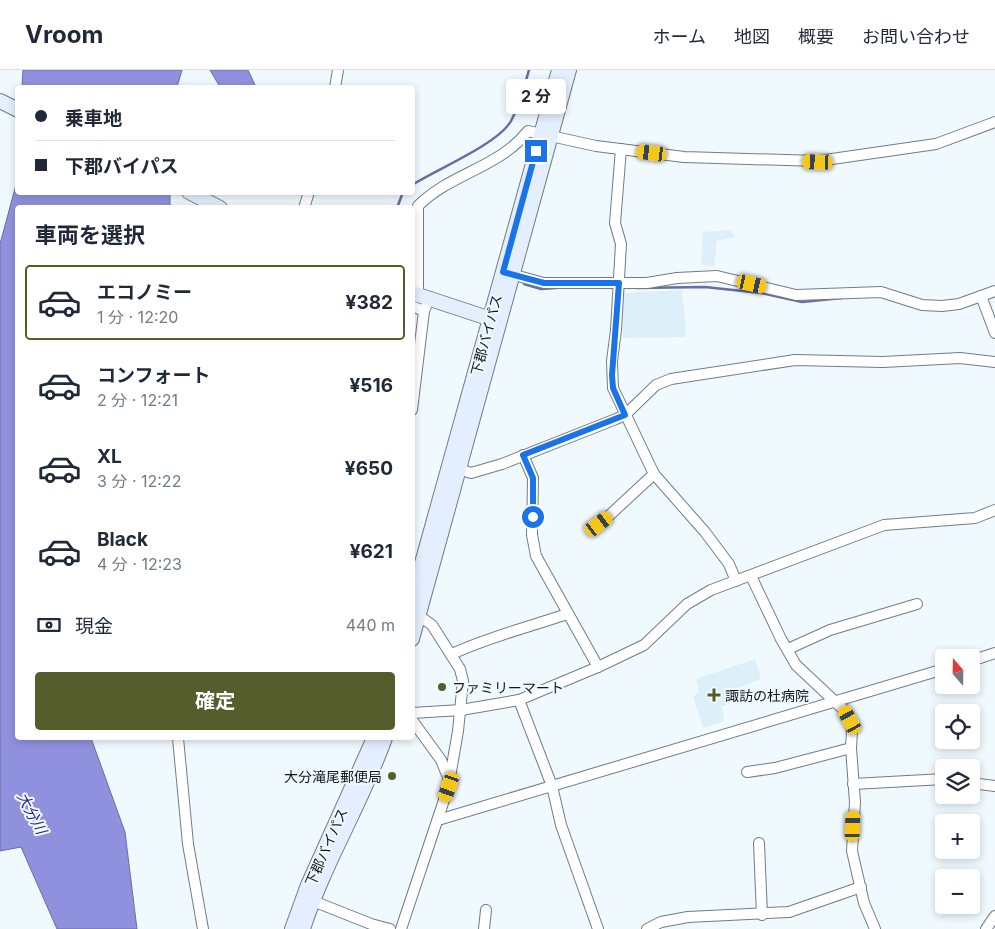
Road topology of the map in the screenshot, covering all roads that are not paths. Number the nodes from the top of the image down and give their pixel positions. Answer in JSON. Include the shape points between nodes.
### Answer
{"nodes":[{"id":1,"x":338,"y":70,"type":"edge"},
{"id":2,"x":559,"y":70,"type":"edge"},
{"id":3,"x":569,"y":70,"type":"edge"},
{"id":4,"x":336,"y":85,"type":"edge"},
{"id":5,"x":0,"y":101,"type":"edge"},
{"id":6,"x":15,"y":108,"type":"edge"},
{"id":7,"x":995,"y":122,"type":"edge"},
{"id":8,"x":546,"y":135,"type":"junction"},
{"id":9,"x":621,"y":149,"type":"junction"},
{"id":10,"x":195,"y":195,"type":"edge"},
{"id":11,"x":214,"y":205,"type":"edge"},
{"id":12,"x":508,"y":274,"type":"junction"},
{"id":13,"x":416,"y":275,"type":"edge"},
{"id":14,"x":619,"y":287,"type":"junction"},
{"id":15,"x":995,"y":291,"type":"edge"},
{"id":16,"x":981,"y":296,"type":"junction"},
{"id":17,"x":420,"y":301,"type":"edge"},
{"id":18,"x":495,"y":320,"type":"junction"},
{"id":19,"x":995,"y":333,"type":"edge"},
{"id":20,"x":995,"y":362,"type":"edge"},
{"id":21,"x":415,"y":369,"type":"edge"},
{"id":22,"x":625,"y":415,"type":"junction"},
{"id":23,"x":523,"y":455,"type":"junction"},
{"id":24,"x":454,"y":467,"type":"junction"},
{"id":25,"x":654,"y":474,"type":"junction"},
{"id":26,"x":995,"y":510,"type":"edge"},
{"id":27,"x":599,"y":524,"type":"dead end"},
{"id":28,"x":751,"y":576,"type":"junction"},
{"id":29,"x":736,"y":581,"type":"junction"},
{"id":30,"x":415,"y":586,"type":"edge"},
{"id":31,"x":918,"y":604,"type":"dead end"},
{"id":32,"x":416,"y":613,"type":"edge"},
{"id":33,"x":567,"y":614,"type":"junction"},
{"id":34,"x":788,"y":649,"type":"junction"},
{"id":35,"x":452,"y":654,"type":"junction"},
{"id":36,"x":995,"y":654,"type":"edge"},
{"id":37,"x":980,"y":658,"type":"edge"},
{"id":38,"x":598,"y":667,"type":"junction"},
{"id":39,"x":935,"y":672,"type":"edge"},
{"id":40,"x":519,"y":700,"type":"junction"},
{"id":41,"x":835,"y":701,"type":"junction"},
{"id":42,"x":461,"y":710,"type":"junction"},
{"id":43,"x":415,"y":713,"type":"edge"},
{"id":44,"x":415,"y":724,"type":"edge"},
{"id":45,"x":178,"y":740,"type":"edge"},
{"id":46,"x":373,"y":740,"type":"edge"},
{"id":47,"x":384,"y":740,"type":"edge"},
{"id":48,"x":851,"y":748,"type":"junction"},
{"id":49,"x":747,"y":772,"type":"dead end"},
{"id":50,"x":450,"y":777,"type":"junction"},
{"id":51,"x":935,"y":779,"type":"edge"},
{"id":52,"x":853,"y":784,"type":"junction"},
{"id":53,"x":980,"y":784,"type":"edge"},
{"id":54,"x":552,"y":786,"type":"junction"},
{"id":55,"x":995,"y":786,"type":"edge"},
{"id":56,"x":438,"y":820,"type":"junction"},
{"id":57,"x":759,"y":843,"type":"dead end"},
{"id":58,"x":861,"y":886,"type":"junction"},
{"id":59,"x":313,"y":901,"type":"junction"},
{"id":60,"x":486,"y":910,"type":"dead end"},
{"id":61,"x":762,"y":915,"type":"junction"},
{"id":62,"x":995,"y":916,"type":"edge"},
{"id":63,"x":203,"y":929,"type":"edge"},
{"id":64,"x":292,"y":929,"type":"edge"},
{"id":65,"x":303,"y":929,"type":"edge"},
{"id":66,"x":390,"y":929,"type":"edge"},
{"id":67,"x":401,"y":929,"type":"edge"},
{"id":68,"x":484,"y":929,"type":"edge"},
{"id":69,"x":598,"y":929,"type":"edge"},
{"id":70,"x":647,"y":929,"type":"edge"},
{"id":71,"x":875,"y":929,"type":"edge"},
{"id":72,"x":986,"y":929,"type":"edge"}],
"edges":[{"from":1,"to":4,"type":"street"},
{"from":2,"to":8,"type":"street"},
{"from":3,"to":8,"type":"street"},
{"from":5,"to":6,"type":"street"},
{"from":7,"to":9,"type":"street","via":[[936,144],[818,162],[684,157]]},
{"from":8,"to":9,"type":"street"},
{"from":8,"to":12,"type":"street"},
{"from":8,"to":13,"type":"street","via":[[528,131],[516,146],[498,159],[428,196],[418,206]]},
{"from":9,"to":14,"type":"street","via":[[615,223],[621,244]]},
{"from":10,"to":11,"type":"street"},
{"from":12,"to":14,"type":"street","via":[[544,283]]},
{"from":12,"to":18,"type":"street"},
{"from":13,"to":17,"type":"street"},
{"from":14,"to":16,"type":"street","via":[[717,276],[796,295],[881,292],[922,305],[959,304]]},
{"from":14,"to":22,"type":"street","via":[[612,375],[613,388]]},
{"from":15,"to":16,"type":"street"},
{"from":16,"to":19,"type":"street"},
{"from":17,"to":18,"type":"street"},
{"from":17,"to":21,"type":"street"},
{"from":18,"to":24,"type":"street"},
{"from":20,"to":22,"type":"street","via":[[960,358],[883,362],[778,361],[671,379],[656,385]]},
{"from":22,"to":23,"type":"street"},
{"from":22,"to":25,"type":"street"},
{"from":23,"to":24,"type":"street","via":[[471,473]]},
{"from":23,"to":33,"type":"street","via":[[533,478],[532,535],[536,556]]},
{"from":24,"to":30,"type":"street"},
{"from":24,"to":32,"type":"street"},
{"from":25,"to":27,"type":"street"},
{"from":25,"to":29,"type":"street","via":[[705,532],[729,564]]},
{"from":26,"to":28,"type":"street","via":[[975,518],[884,525]]},
{"from":28,"to":29,"type":"street"},
{"from":28,"to":34,"type":"street"},
{"from":29,"to":38,"type":"street","via":[[687,604],[644,645]]},
{"from":31,"to":34,"type":"street","via":[[830,630]]},
{"from":32,"to":35,"type":"street","via":[[432,625]]},
{"from":33,"to":35,"type":"street","via":[[476,643]]},
{"from":33,"to":38,"type":"street"},
{"from":34,"to":41,"type":"street","via":[[796,665]]},
{"from":35,"to":42,"type":"street","via":[[462,681]]},
{"from":36,"to":37,"type":"street"},
{"from":38,"to":40,"type":"street"},
{"from":39,"to":41,"type":"street"},
{"from":40,"to":42,"type":"street"},
{"from":40,"to":54,"type":"street"},
{"from":41,"to":48,"type":"street","via":[[850,720]]},
{"from":41,"to":54,"type":"street"},
{"from":42,"to":43,"type":"street"},
{"from":42,"to":50,"type":"street"},
{"from":44,"to":50,"type":"street"},
{"from":45,"to":63,"type":"street","via":[[188,844]]},
{"from":46,"to":64,"type":"street","name":"下郡バイパス","via":[[308,885]]},
{"from":47,"to":59,"type":"street","via":[[363,795]]},
{"from":48,"to":49,"type":"street"},
{"from":48,"to":52,"type":"street"},
{"from":50,"to":56,"type":"street"},
{"from":51,"to":52,"type":"street"},
{"from":52,"to":58,"type":"street","via":[[852,851]]},
{"from":53,"to":55,"type":"street"},
{"from":54,"to":56,"type":"street"},
{"from":54,"to":69,"type":"street","via":[[561,825]]},
{"from":56,"to":67,"type":"street"},
{"from":57,"to":61,"type":"street"},
{"from":58,"to":61,"type":"street","via":[[789,912]]},
{"from":58,"to":71,"type":"street"},
{"from":59,"to":65,"type":"street"},
{"from":59,"to":66,"type":"street"},
{"from":60,"to":68,"type":"street"},
{"from":61,"to":70,"type":"street","via":[[737,913],[680,918]]},
{"from":62,"to":72,"type":"street"}]}
